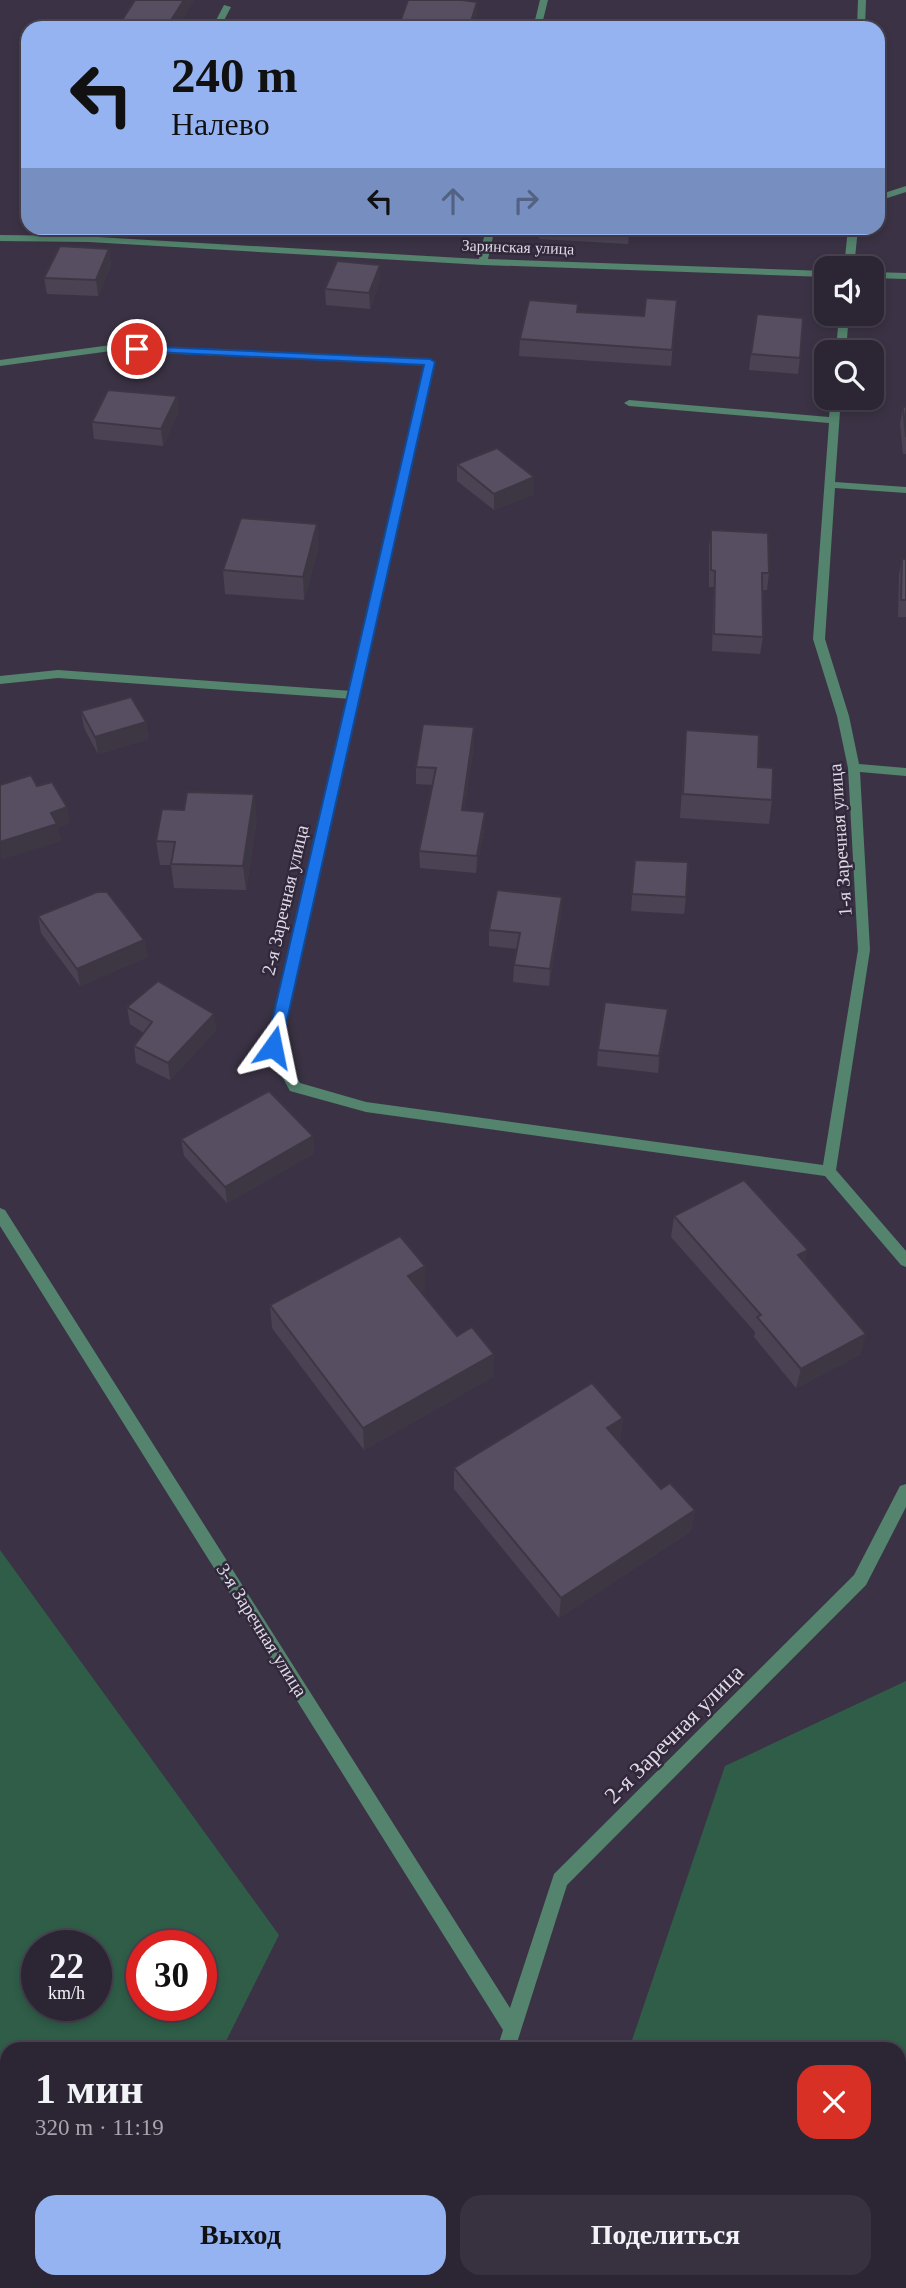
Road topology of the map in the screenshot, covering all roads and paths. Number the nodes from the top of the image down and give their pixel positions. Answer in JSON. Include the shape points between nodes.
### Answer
{"nodes":[{"id":1,"x":544,"y":0,"type":"edge"},
{"id":2,"x":862,"y":0,"type":"edge"},
{"id":3,"x":227,"y":7,"type":"dead end"},
{"id":4,"x":220,"y":21,"type":"edge"},
{"id":5,"x":539,"y":21,"type":"edge"},
{"id":6,"x":861,"y":21,"type":"edge"},
{"id":7,"x":906,"y":189,"type":"edge"},
{"id":8,"x":885,"y":196,"type":"edge"},
{"id":9,"x":94,"y":235,"type":"edge"},
{"id":10,"x":489,"y":235,"type":"edge"},
{"id":11,"x":852,"y":235,"type":"edge"},
{"id":12,"x":0,"y":238,"type":"edge"},
{"id":13,"x":89,"y":239,"type":"junction"},
{"id":14,"x":850,"y":256,"type":"edge"},
{"id":15,"x":483,"y":262,"type":"junction"},
{"id":16,"x":814,"y":274,"type":"edge"},
{"id":17,"x":884,"y":275,"type":"edge"},
{"id":18,"x":906,"y":276,"type":"edge"},
{"id":19,"x":0,"y":363,"type":"edge"},
{"id":20,"x":629,"y":403,"type":"dead end"},
{"id":21,"x":835,"y":410,"type":"edge"},
{"id":22,"x":834,"y":420,"type":"junction"},
{"id":23,"x":830,"y":485,"type":"junction"},
{"id":24,"x":906,"y":491,"type":"edge"},
{"id":25,"x":0,"y":680,"type":"edge"},
{"id":26,"x":352,"y":695,"type":"junction"},
{"id":27,"x":854,"y":768,"type":"junction"},
{"id":28,"x":906,"y":772,"type":"edge"},
{"id":29,"x":829,"y":1171,"type":"junction"},
{"id":30,"x":0,"y":1214,"type":"edge"},
{"id":31,"x":906,"y":1261,"type":"edge"},
{"id":32,"x":906,"y":1491,"type":"edge"},
{"id":33,"x":513,"y":2028,"type":"junction"},
{"id":34,"x":508,"y":2042,"type":"edge"}],
"edges":[{"from":1,"to":5,"type":"street"},
{"from":2,"to":6,"type":"street"},
{"from":3,"to":4,"type":"street"},
{"from":7,"to":8,"type":"street"},
{"from":9,"to":13,"type":"street"},
{"from":10,"to":15,"type":"street"},
{"from":11,"to":14,"type":"street"},
{"from":12,"to":13,"type":"street","name":"Заринская улица"},
{"from":13,"to":15,"type":"street","name":"Заринская улица"},
{"from":15,"to":16,"type":"street","name":"Заринская улица"},
{"from":17,"to":18,"type":"street"},
{"from":19,"to":26,"type":"street","name":"2-я Заречная улица","via":[[111,348],[430,362]]},
{"from":20,"to":22,"type":"street"},
{"from":21,"to":22,"type":"street","name":"1-я Заречная улица"},
{"from":22,"to":23,"type":"street","name":"1-я Заречная улица"},
{"from":23,"to":24,"type":"street"},
{"from":23,"to":27,"type":"street","name":"1-я Заречная улица","via":[[819,639]]},
{"from":25,"to":26,"type":"street","via":[[58,674]]},
{"from":26,"to":29,"type":"street","name":"2-я Заречная улица","via":[[273,1047],[295,1087],[366,1107]]},
{"from":27,"to":28,"type":"street"},
{"from":27,"to":29,"type":"street","name":"1-я Заречная улица","via":[[864,950]]},
{"from":29,"to":31,"type":"street"},
{"from":30,"to":33,"type":"street","name":"3-я Заречная улица"},
{"from":32,"to":33,"type":"street","name":"2-я Заречная улица","via":[[860,1580],[560,1880]]},
{"from":33,"to":34,"type":"street"}]}
